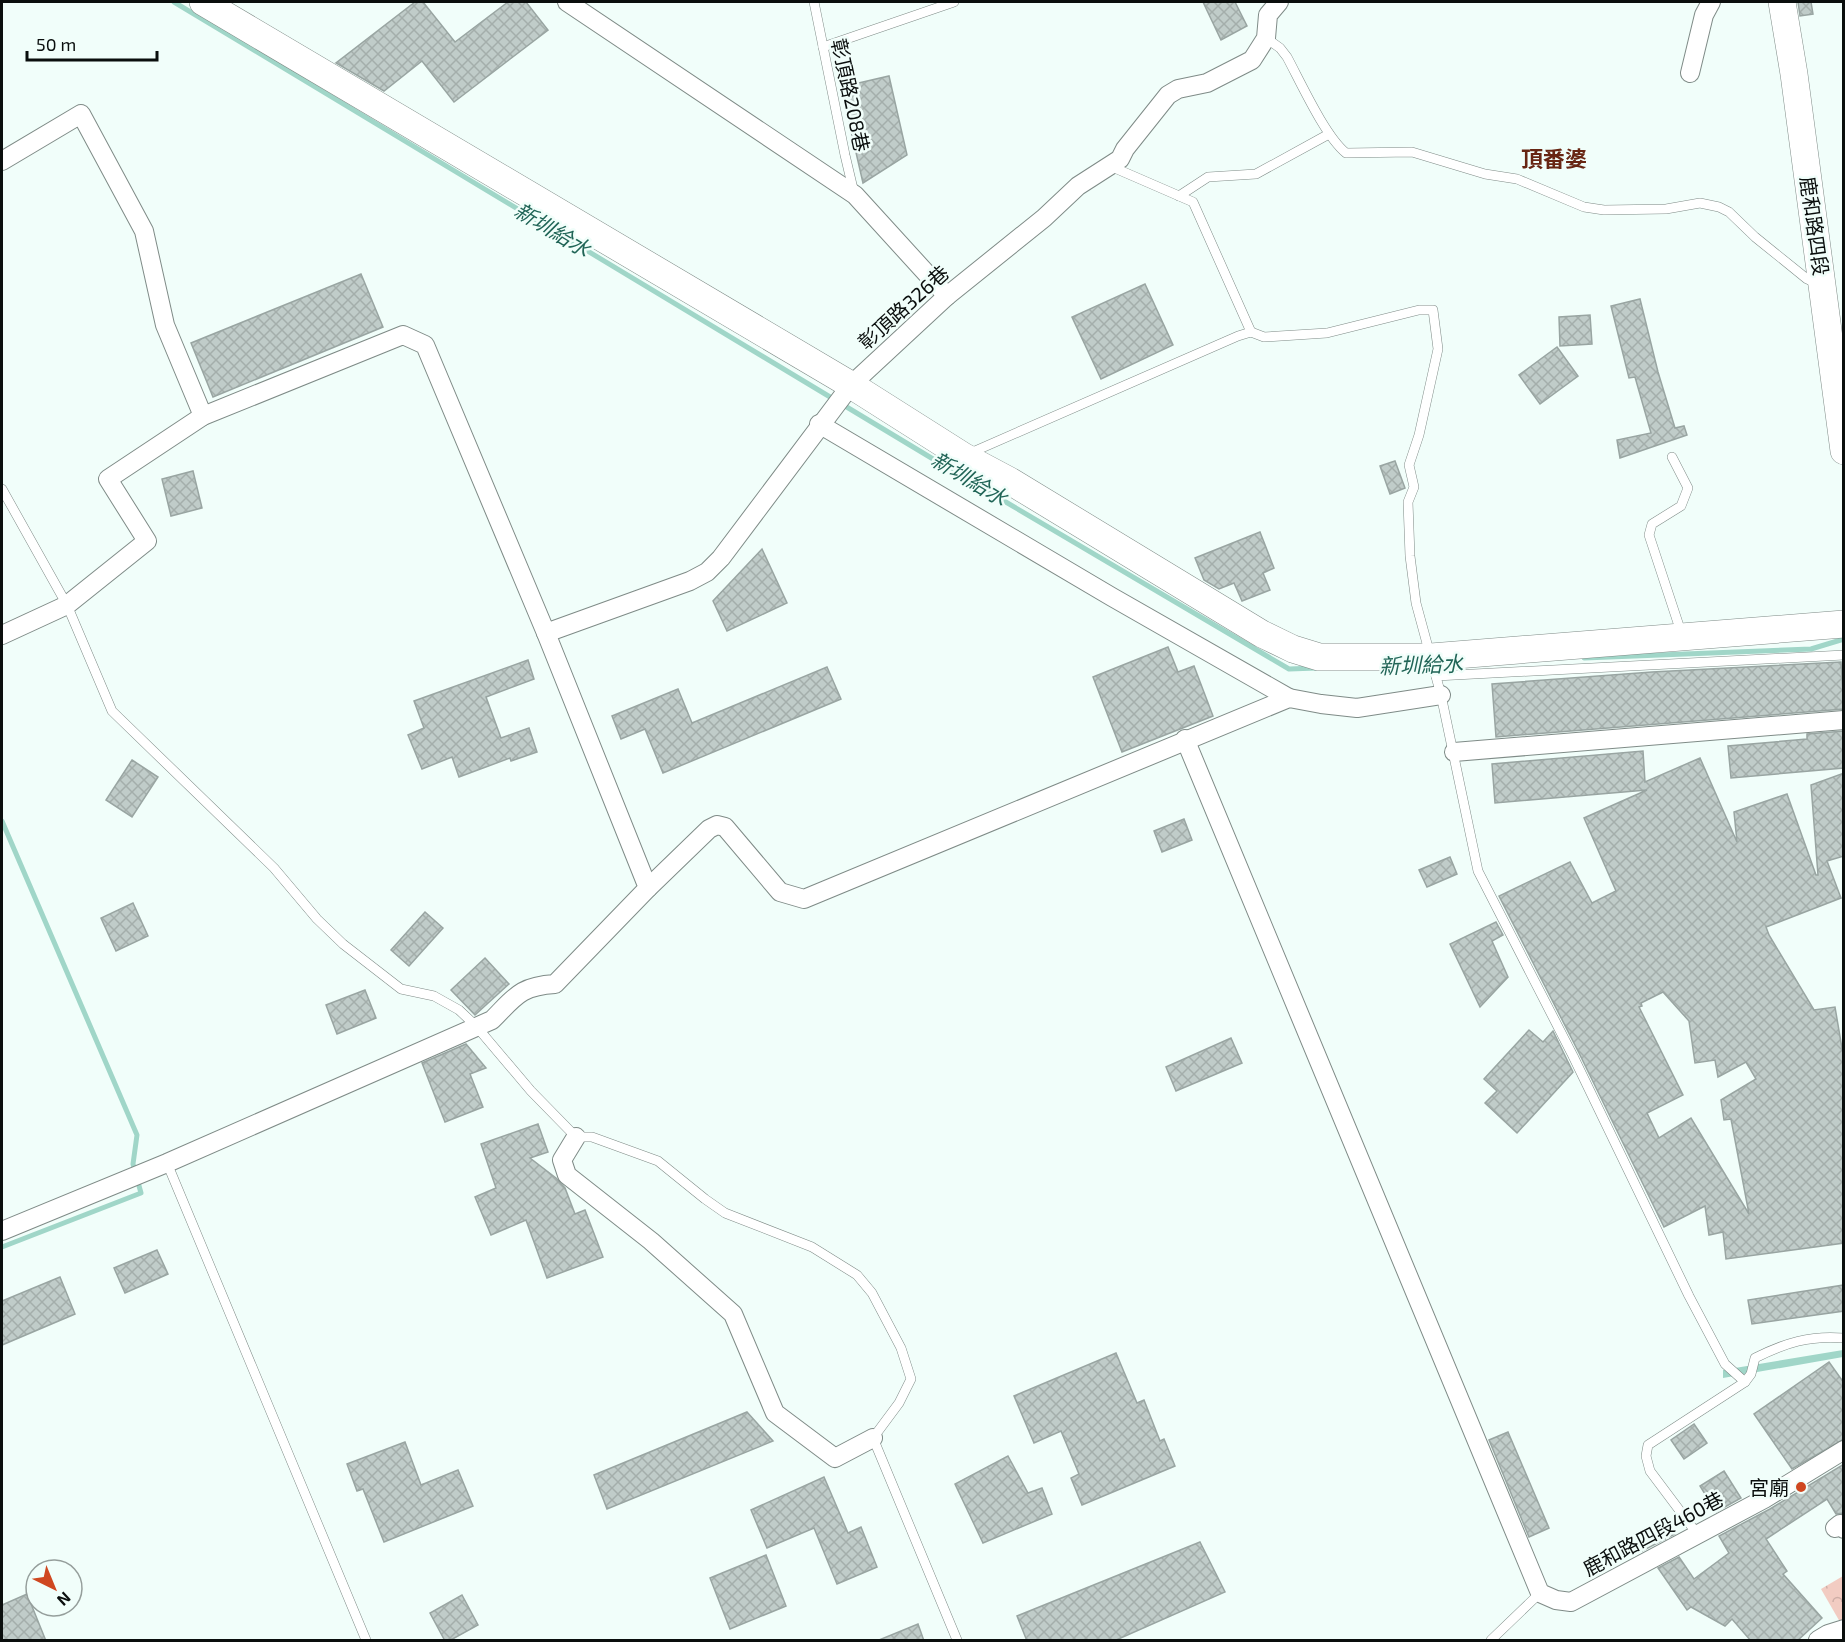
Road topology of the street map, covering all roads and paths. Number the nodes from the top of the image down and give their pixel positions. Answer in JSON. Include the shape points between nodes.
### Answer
{"nodes":[{"id":1,"x":203,"y":2,"type":"edge"},
{"id":2,"x":567,"y":2,"type":"edge"},
{"id":3,"x":814,"y":2,"type":"edge"},
{"id":4,"x":954,"y":2,"type":"edge"},
{"id":5,"x":1279,"y":2,"type":"edge"},
{"id":6,"x":1711,"y":2,"type":"edge"},
{"id":7,"x":1782,"y":2,"type":"edge"},
{"id":8,"x":931,"y":6,"type":"edge"},
{"id":9,"x":1266,"y":38,"type":"junction"},
{"id":10,"x":823,"y":47,"type":"junction"},
{"id":11,"x":1690,"y":73,"type":"dead end"},
{"id":12,"x":1329,"y":134,"type":"junction"},
{"id":13,"x":2,"y":161,"type":"edge"},
{"id":14,"x":1110,"y":166,"type":"junction"},
{"id":15,"x":855,"y":195,"type":"junction"},
{"id":16,"x":1179,"y":196,"type":"junction"},
{"id":17,"x":1823,"y":286,"type":"junction"},
{"id":18,"x":947,"y":296,"type":"junction"},
{"id":19,"x":1251,"y":332,"type":"junction"},
{"id":20,"x":848,"y":389,"type":"junction"},
{"id":21,"x":203,"y":416,"type":"junction"},
{"id":22,"x":819,"y":424,"type":"junction"},
{"id":23,"x":1844,"y":451,"type":"edge"},
{"id":24,"x":963,"y":456,"type":"junction"},
{"id":25,"x":1672,"y":457,"type":"dead end"},
{"id":26,"x":2,"y":489,"type":"edge"},
{"id":27,"x":67,"y":605,"type":"junction"},
{"id":28,"x":1844,"y":624,"type":"edge"},
{"id":29,"x":546,"y":633,"type":"junction"},
{"id":30,"x":2,"y":635,"type":"edge"},
{"id":31,"x":1682,"y":638,"type":"junction"},
{"id":32,"x":1844,"y":655,"type":"edge"},
{"id":33,"x":1434,"y":667,"type":"junction"},
{"id":34,"x":1441,"y":695,"type":"junction"},
{"id":35,"x":1289,"y":698,"type":"junction"},
{"id":36,"x":1844,"y":720,"type":"edge"},
{"id":37,"x":1185,"y":739,"type":"junction"},
{"id":38,"x":1454,"y":752,"type":"junction"},
{"id":39,"x":648,"y":888,"type":"junction"},
{"id":40,"x":476,"y":1026,"type":"junction"},
{"id":41,"x":576,"y":1137,"type":"junction"},
{"id":42,"x":167,"y":1162,"type":"junction"},
{"id":43,"x":2,"y":1231,"type":"edge"},
{"id":44,"x":1844,"y":1338,"type":"edge"},
{"id":45,"x":1745,"y":1382,"type":"junction"},
{"id":46,"x":873,"y":1438,"type":"junction"},
{"id":47,"x":1844,"y":1450,"type":"edge"},
{"id":48,"x":1698,"y":1535,"type":"junction"},
{"id":49,"x":1540,"y":1593,"type":"junction"},
{"id":50,"x":1844,"y":1629,"type":"edge"},
{"id":51,"x":366,"y":1641,"type":"edge"},
{"id":52,"x":957,"y":1641,"type":"edge"},
{"id":53,"x":1491,"y":1641,"type":"edge"},
{"id":54,"x":1818,"y":1641,"type":"edge"}],
"edges":[{"from":1,"to":20,"type":"street"},
{"from":2,"to":15,"type":"street"},
{"from":3,"to":10,"type":"lane","name":"彰頂路208巷"},
{"from":4,"to":8,"type":"lane"},
{"from":5,"to":9,"type":"street","name":"彰頂路326巷","via":[[1268,15]]},
{"from":6,"to":11,"type":"street","via":[[1704,15]]},
{"from":7,"to":17,"type":"street","name":"鹿和路四段"},
{"from":8,"to":10,"type":"lane"},
{"from":9,"to":12,"type":"lane","via":[[1287,57]]},
{"from":9,"to":14,"type":"street","name":"彰頂路326巷","via":[[1252,60],[1207,83],[1168,95],[1120,159]]},
{"from":10,"to":15,"type":"lane","name":"彰頂路208巷"},
{"from":12,"to":16,"type":"lane","via":[[1256,174],[1208,177]]},
{"from":12,"to":17,"type":"lane","via":[[1346,153],[1412,152],[1485,174],[1517,179],[1584,207],[1666,209],[1700,203],[1719,207],[1808,279]]},
{"from":13,"to":21,"type":"street","via":[[81,114],[144,231],[165,325]]},
{"from":14,"to":16,"type":"lane"},
{"from":14,"to":18,"type":"street","name":"彰頂路326巷","via":[[1078,186]]},
{"from":15,"to":18,"type":"street"},
{"from":16,"to":19,"type":"lane","via":[[1193,202]]},
{"from":17,"to":23,"type":"street","name":"鹿和路四段"},
{"from":18,"to":20,"type":"street","name":"彰頂路326巷"},
{"from":19,"to":24,"type":"lane"},
{"from":19,"to":33,"type":"lane","via":[[1264,337],[1327,333],[1433,310],[1438,349],[1419,435],[1408,465],[1414,487],[1408,502],[1416,603]]},
{"from":20,"to":22,"type":"street","name":"彰頂路326巷"},
{"from":20,"to":24,"type":"street"},
{"from":21,"to":27,"type":"street","via":[[108,479],[147,541]]},
{"from":21,"to":29,"type":"street","via":[[403,335],[425,345]]},
{"from":22,"to":29,"type":"street","name":"彰頂路326巷","via":[[707,572]]},
{"from":22,"to":35,"type":"street"},
{"from":24,"to":33,"type":"street","via":[[1293,649],[1319,657]]},
{"from":25,"to":31,"type":"lane","via":[[1689,488],[1681,506],[1652,524],[1649,535]]},
{"from":26,"to":27,"type":"lane"},
{"from":27,"to":30,"type":"street"},
{"from":27,"to":40,"type":"lane","via":[[112,711],[274,868],[343,944],[401,989],[434,996],[459,1010]]},
{"from":28,"to":31,"type":"street"},
{"from":29,"to":39,"type":"street"},
{"from":31,"to":33,"type":"street"},
{"from":32,"to":33,"type":"lane"},
{"from":33,"to":34,"type":"lane"},
{"from":34,"to":35,"type":"street","via":[[1357,708]]},
{"from":34,"to":38,"type":"lane"},
{"from":35,"to":37,"type":"street"},
{"from":36,"to":38,"type":"street"},
{"from":37,"to":39,"type":"street","via":[[804,899],[780,892],[725,827],[717,825]]},
{"from":37,"to":49,"type":"street"},
{"from":38,"to":45,"type":"lane","via":[[1478,871],[1689,1296],[1725,1364]]},
{"from":39,"to":40,"type":"street","via":[[555,984],[521,991],[492,1020]]},
{"from":40,"to":41,"type":"lane"},
{"from":40,"to":42,"type":"street"},
{"from":41,"to":46,"type":"street","via":[[562,1160],[567,1174],[733,1314],[775,1413],[835,1458]]},
{"from":41,"to":46,"type":"lane","via":[[592,1137],[658,1161],[725,1213],[812,1247],[857,1275],[872,1293],[901,1348],[911,1379]]},
{"from":42,"to":43,"type":"street"},
{"from":42,"to":51,"type":"lane"},
{"from":44,"to":45,"type":"lane","via":[[1800,1339],[1766,1353],[1755,1358]]},
{"from":45,"to":48,"type":"lane","via":[[1648,1445],[1650,1471]]},
{"from":46,"to":52,"type":"lane"},
{"from":47,"to":48,"type":"street","name":"鹿和路四段460巷"},
{"from":48,"to":49,"type":"street","name":"鹿和路四段460巷","via":[[1571,1602]]},
{"from":49,"to":53,"type":"lane"},
{"from":50,"to":54,"type":"street"}]}
